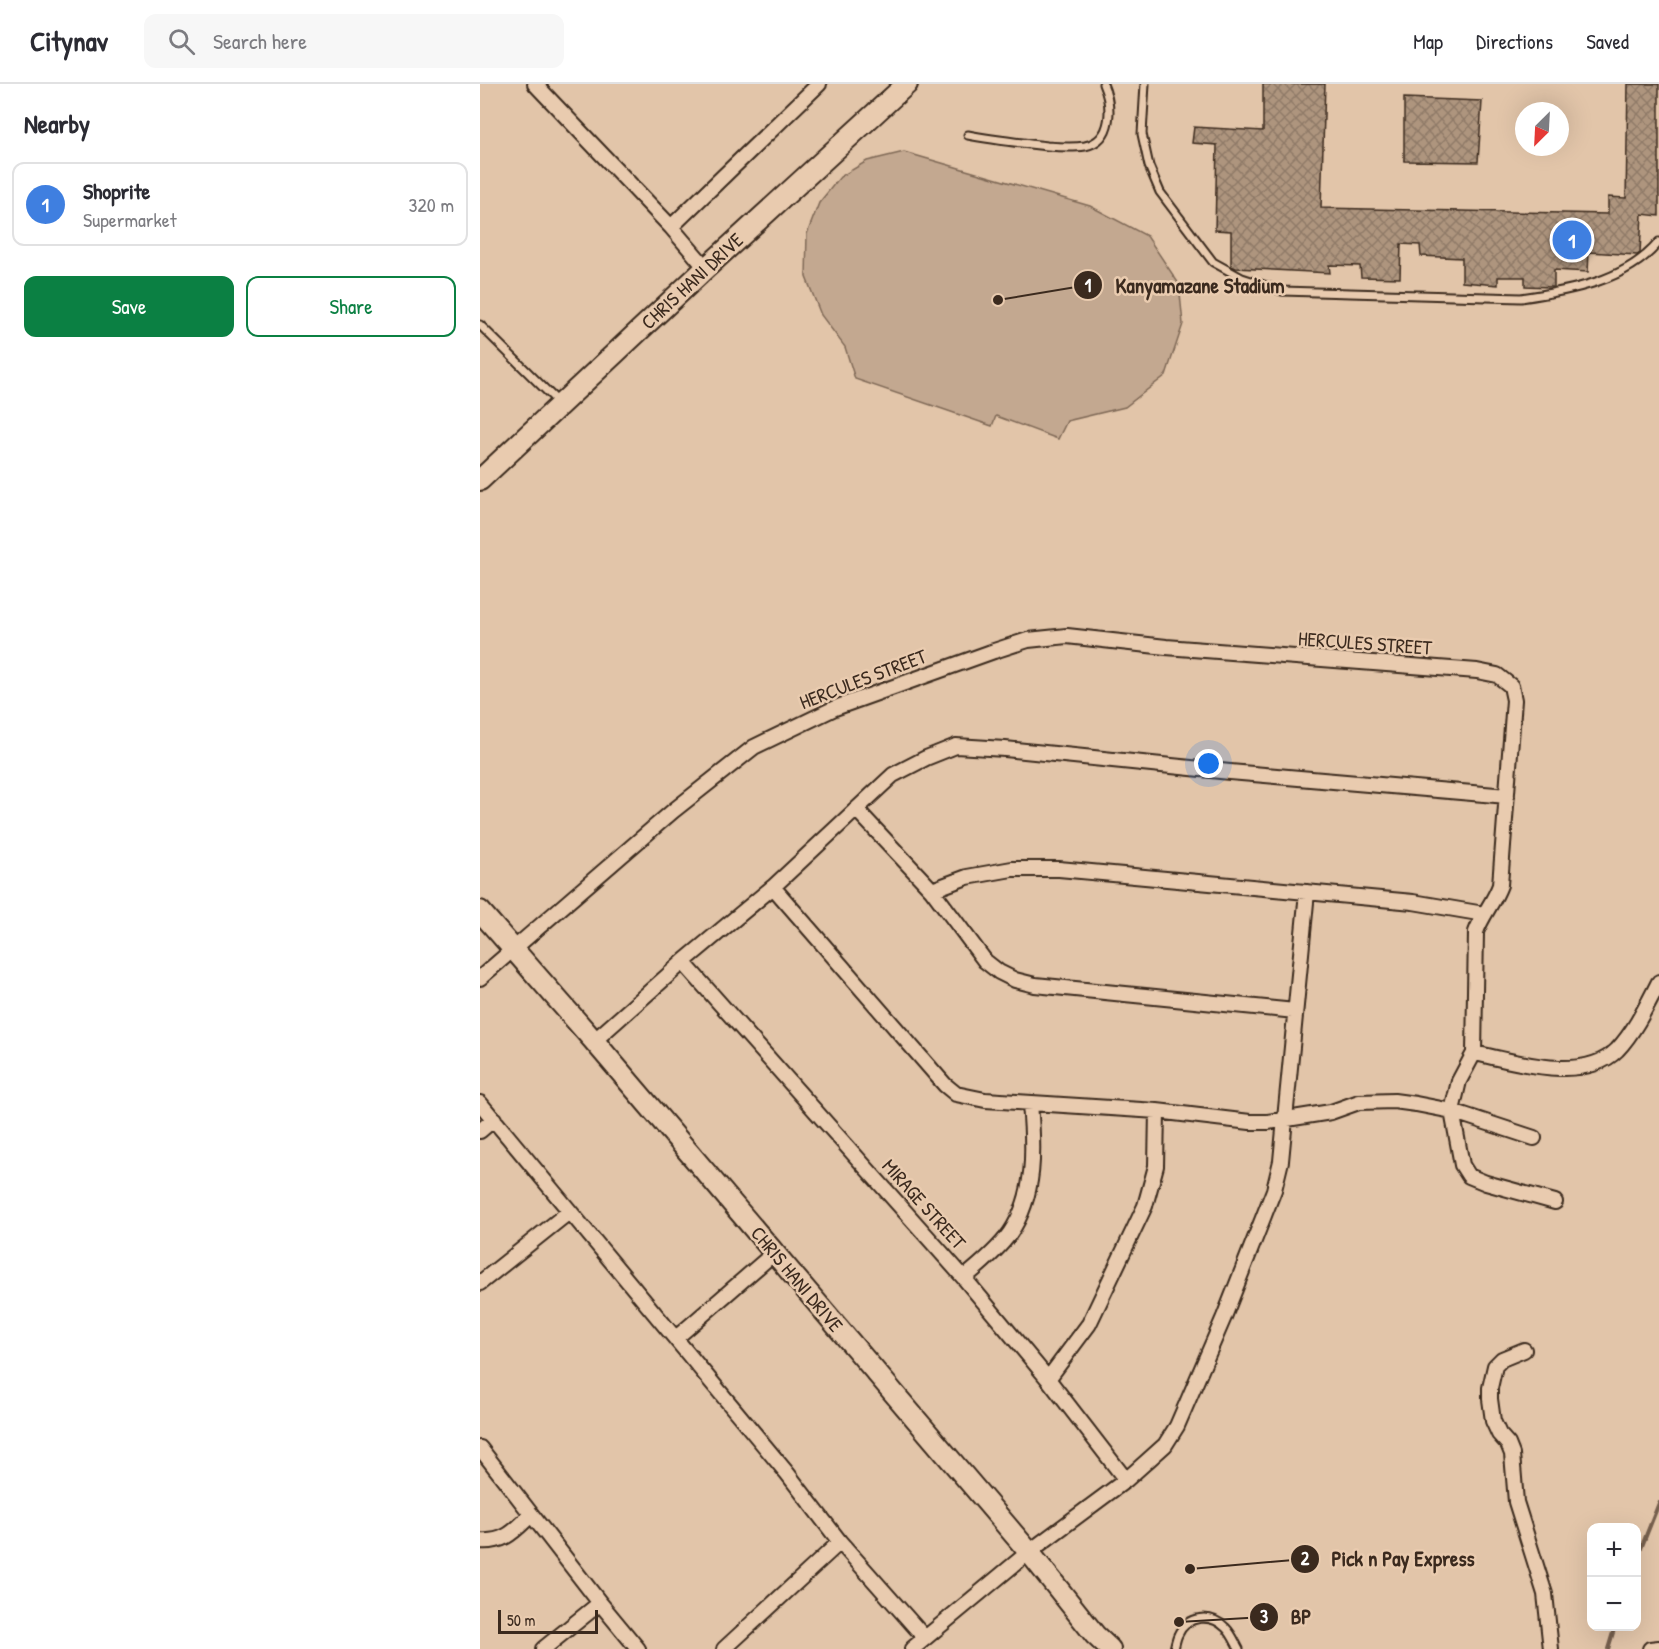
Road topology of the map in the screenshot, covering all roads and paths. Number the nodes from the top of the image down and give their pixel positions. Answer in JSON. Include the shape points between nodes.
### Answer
{"nodes":[{"id":1,"x":535,"y":84,"type":"edge"},
{"id":2,"x":819,"y":84,"type":"edge"},
{"id":3,"x":907,"y":84,"type":"edge"},
{"id":4,"x":1103,"y":84,"type":"edge"},
{"id":5,"x":1145,"y":84,"type":"edge"},
{"id":6,"x":968,"y":135,"type":"dead end"},
{"id":7,"x":671,"y":227,"type":"junction"},
{"id":8,"x":1659,"y":242,"type":"edge"},
{"id":9,"x":706,"y":268,"type":"junction"},
{"id":10,"x":480,"y":325,"type":"edge"},
{"id":11,"x":560,"y":404,"type":"junction"},
{"id":12,"x":480,"y":480,"type":"edge"},
{"id":13,"x":1507,"y":796,"type":"junction"},
{"id":14,"x":857,"y":810,"type":"junction"},
{"id":15,"x":773,"y":887,"type":"junction"},
{"id":16,"x":932,"y":890,"type":"junction"},
{"id":17,"x":1307,"y":892,"type":"junction"},
{"id":18,"x":480,"y":911,"type":"edge"},
{"id":19,"x":1484,"y":914,"type":"junction"},
{"id":20,"x":515,"y":950,"type":"junction"},
{"id":21,"x":683,"y":962,"type":"junction"},
{"id":22,"x":480,"y":978,"type":"edge"},
{"id":23,"x":1659,"y":982,"type":"edge"},
{"id":24,"x":1295,"y":1011,"type":"junction"},
{"id":25,"x":594,"y":1041,"type":"junction"},
{"id":26,"x":1474,"y":1053,"type":"junction"},
{"id":27,"x":480,"y":1103,"type":"edge"},
{"id":28,"x":1030,"y":1104,"type":"junction"},
{"id":29,"x":1157,"y":1111,"type":"junction"},
{"id":30,"x":1452,"y":1111,"type":"junction"},
{"id":31,"x":494,"y":1119,"type":"junction"},
{"id":32,"x":1285,"y":1119,"type":"junction"},
{"id":33,"x":480,"y":1131,"type":"edge"},
{"id":34,"x":1534,"y":1138,"type":"dead end"},
{"id":35,"x":1555,"y":1202,"type":"dead end"},
{"id":36,"x":569,"y":1212,"type":"junction"},
{"id":37,"x":774,"y":1253,"type":"junction"},
{"id":38,"x":964,"y":1278,"type":"junction"},
{"id":39,"x":480,"y":1283,"type":"edge"},
{"id":40,"x":676,"y":1338,"type":"junction"},
{"id":41,"x":1524,"y":1350,"type":"dead end"},
{"id":42,"x":1048,"y":1379,"type":"junction"},
{"id":43,"x":480,"y":1448,"type":"edge"},
{"id":44,"x":1126,"y":1480,"type":"junction"},
{"id":45,"x":531,"y":1515,"type":"junction"},
{"id":46,"x":480,"y":1541,"type":"edge"},
{"id":47,"x":840,"y":1542,"type":"junction"},
{"id":48,"x":1029,"y":1551,"type":"junction"},
{"id":49,"x":600,"y":1603,"type":"junction"},
{"id":50,"x":925,"y":1638,"type":"junction"},
{"id":51,"x":1659,"y":1648,"type":"edge"},
{"id":52,"x":543,"y":1649,"type":"edge"},
{"id":53,"x":638,"y":1649,"type":"edge"},
{"id":54,"x":724,"y":1649,"type":"edge"},
{"id":55,"x":912,"y":1649,"type":"edge"},
{"id":56,"x":1110,"y":1649,"type":"edge"},
{"id":57,"x":1174,"y":1649,"type":"edge"},
{"id":58,"x":1239,"y":1649,"type":"edge"},
{"id":59,"x":1551,"y":1649,"type":"edge"},
{"id":60,"x":1650,"y":1649,"type":"edge"}],
"edges":[{"from":1,"to":7,"type":"street"},
{"from":2,"to":7,"type":"street"},
{"from":3,"to":9,"type":"street","name":"CHRIS HANI DRIVE"},
{"from":4,"to":6,"type":"lane","via":[[1109,97],[1109,122],[1102,137],[1087,146],[1012,143]]},
{"from":5,"to":8,"type":"lane","via":[[1142,134],[1160,192],[1213,262],[1242,278],[1281,291],[1521,298],[1606,278],[1641,261]]},
{"from":7,"to":9,"type":"street"},
{"from":9,"to":11,"type":"street","name":"CHRIS HANI DRIVE"},
{"from":10,"to":11,"type":"lane"},
{"from":11,"to":12,"type":"street","name":"CHRIS HANI DRIVE"},
{"from":13,"to":14,"type":"street","via":[[956,746],[893,775]]},
{"from":13,"to":19,"type":"street","name":"HERCULES STREET","via":[[1500,885],[1493,904]]},
{"from":13,"to":20,"type":"street","name":"HERCULES STREET","via":[[1514,700],[1511,686],[1497,675],[1067,636],[1028,640],[873,694],[754,747],[673,811]]},
{"from":14,"to":15,"type":"street"},
{"from":14,"to":16,"type":"street"},
{"from":15,"to":21,"type":"street"},
{"from":15,"to":28,"type":"street","via":[[945,1086],[967,1098]]},
{"from":16,"to":17,"type":"street","via":[[967,877],[1012,869],[1047,869]]},
{"from":16,"to":24,"type":"street","via":[[985,961],[1015,980]]},
{"from":17,"to":19,"type":"street","via":[[1413,902]]},
{"from":17,"to":24,"type":"street"},
{"from":18,"to":20,"type":"street","name":"CHRIS HANI DRIVE"},
{"from":19,"to":26,"type":"street","name":"HERCULES STREET","via":[[1475,942]]},
{"from":20,"to":22,"type":"street","name":"HERCULES STREET"},
{"from":20,"to":25,"type":"street","name":"CHRIS HANI DRIVE"},
{"from":21,"to":25,"type":"street"},
{"from":21,"to":38,"type":"street","name":"MIRAGE STREET"},
{"from":23,"to":26,"type":"street","via":[[1626,1038],[1601,1061],[1566,1069]]},
{"from":24,"to":32,"type":"street"},
{"from":25,"to":37,"type":"street","name":"CHRIS HANI DRIVE"},
{"from":26,"to":30,"type":"street","via":[[1459,1081]]},
{"from":27,"to":31,"type":"street"},
{"from":28,"to":29,"type":"street"},
{"from":28,"to":38,"type":"street","via":[[1034,1150],[1028,1196],[1010,1233]]},
{"from":29,"to":32,"type":"street","via":[[1250,1122]]},
{"from":29,"to":42,"type":"street","via":[[1156,1166],[1145,1206],[1089,1324]]},
{"from":30,"to":32,"type":"street","via":[[1373,1101]]},
{"from":30,"to":34,"type":"street"},
{"from":30,"to":35,"type":"street","via":[[1462,1165],[1469,1176]]},
{"from":31,"to":33,"type":"street"},
{"from":31,"to":36,"type":"street"},
{"from":32,"to":44,"type":"street","via":[[1281,1161],[1262,1226],[1186,1406],[1164,1445]]},
{"from":36,"to":39,"type":"street"},
{"from":36,"to":40,"type":"street"},
{"from":37,"to":40,"type":"street"},
{"from":37,"to":48,"type":"street","name":"CHRIS HANI DRIVE"},
{"from":38,"to":42,"type":"street","name":"MIRAGE STREET"},
{"from":40,"to":47,"type":"street"},
{"from":41,"to":59,"type":"street","via":[[1495,1366],[1490,1399],[1493,1421],[1512,1454],[1516,1503],[1545,1594]]},
{"from":42,"to":44,"type":"street","name":"MIRAGE STREET"},
{"from":43,"to":45,"type":"street"},
{"from":44,"to":48,"type":"street"},
{"from":45,"to":46,"type":"street","via":[[509,1536],[493,1542]]},
{"from":45,"to":49,"type":"street"},
{"from":47,"to":50,"type":"street"},
{"from":47,"to":54,"type":"street"},
{"from":48,"to":50,"type":"street"},
{"from":48,"to":56,"type":"street","name":"CHRIS HANI DRIVE"},
{"from":49,"to":52,"type":"street"},
{"from":49,"to":53,"type":"street"},
{"from":50,"to":55,"type":"street"},
{"from":51,"to":60,"type":"street"},
{"from":57,"to":58,"type":"lane","via":[[1178,1634],[1189,1622],[1201,1617],[1225,1627]]}]}
